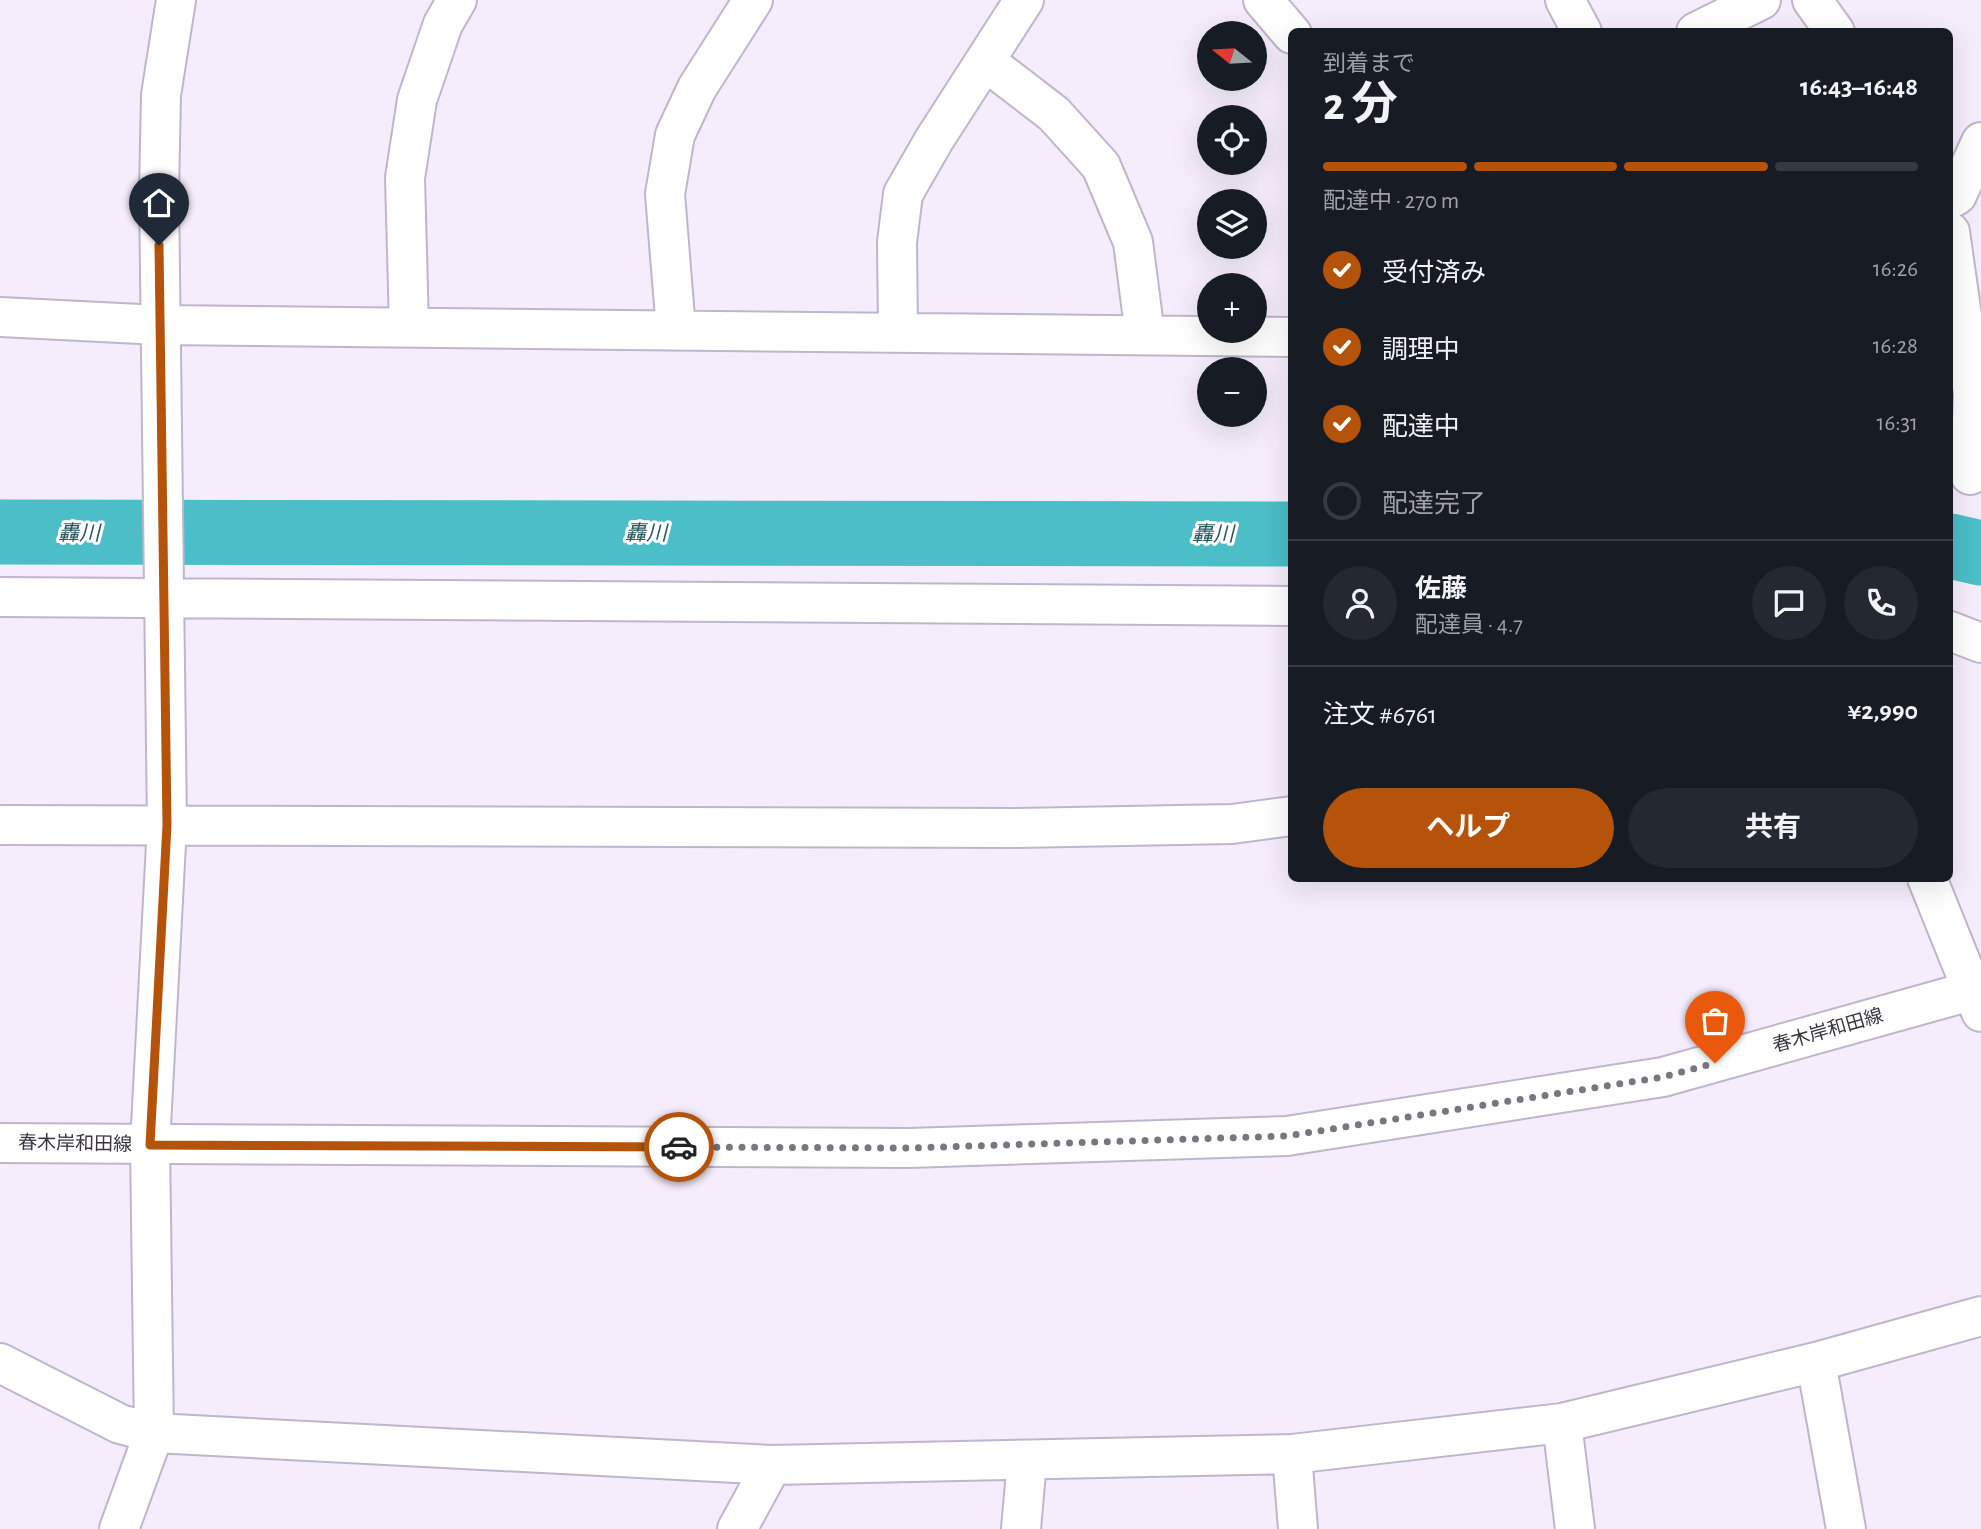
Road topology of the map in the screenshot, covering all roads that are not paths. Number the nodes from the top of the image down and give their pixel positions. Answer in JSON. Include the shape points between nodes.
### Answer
{"nodes":[{"id":1,"x":176,"y":0,"type":"edge"},
{"id":2,"x":457,"y":0,"type":"edge"},
{"id":3,"x":753,"y":0,"type":"edge"},
{"id":4,"x":1024,"y":0,"type":"edge"},
{"id":5,"x":1263,"y":0,"type":"edge"},
{"id":6,"x":1565,"y":0,"type":"edge"},
{"id":7,"x":1761,"y":0,"type":"edge"},
{"id":8,"x":1812,"y":0,"type":"edge"},
{"id":9,"x":1580,"y":28,"type":"edge"},
{"id":10,"x":1704,"y":28,"type":"edge"},
{"id":11,"x":1832,"y":28,"type":"edge"},
{"id":12,"x":1288,"y":29,"type":"edge"},
{"id":13,"x":985,"y":61,"type":"junction"},
{"id":14,"x":1981,"y":142,"type":"edge"},
{"id":15,"x":1953,"y":197,"type":"edge"},
{"id":16,"x":1953,"y":253,"type":"edge"},
{"id":17,"x":0,"y":317,"type":"edge"},
{"id":18,"x":160,"y":325,"type":"junction"},
{"id":19,"x":409,"y":327,"type":"junction"},
{"id":20,"x":676,"y":330,"type":"junction"},
{"id":21,"x":898,"y":332,"type":"junction"},
{"id":22,"x":1145,"y":335,"type":"junction"},
{"id":23,"x":1288,"y":337,"type":"edge"},
{"id":24,"x":1967,"y":476,"type":"edge"},
{"id":25,"x":163,"y":591,"type":"junction"},
{"id":26,"x":0,"y":597,"type":"edge"},
{"id":27,"x":1288,"y":606,"type":"edge"},
{"id":28,"x":1953,"y":632,"type":"edge"},
{"id":29,"x":1981,"y":642,"type":"edge"},
{"id":30,"x":1288,"y":817,"type":"edge"},
{"id":31,"x":0,"y":825,"type":"edge"},
{"id":32,"x":167,"y":825,"type":"junction"},
{"id":33,"x":1929,"y":882,"type":"edge"},
{"id":34,"x":1979,"y":997,"type":"edge"},
{"id":35,"x":0,"y":1143,"type":"edge"},
{"id":36,"x":150,"y":1145,"type":"junction"},
{"id":37,"x":1981,"y":1315,"type":"edge"},
{"id":38,"x":0,"y":1363,"type":"edge"},
{"id":39,"x":1816,"y":1363,"type":"junction"},
{"id":40,"x":1562,"y":1423,"type":"junction"},
{"id":41,"x":154,"y":1433,"type":"junction"},
{"id":42,"x":1292,"y":1454,"type":"junction"},
{"id":43,"x":1027,"y":1461,"type":"junction"},
{"id":44,"x":772,"y":1465,"type":"junction"},
{"id":45,"x":121,"y":1528,"type":"edge"},
{"id":46,"x":737,"y":1529,"type":"edge"},
{"id":47,"x":1021,"y":1529,"type":"edge"},
{"id":48,"x":1298,"y":1529,"type":"edge"},
{"id":49,"x":1574,"y":1529,"type":"edge"},
{"id":50,"x":1846,"y":1529,"type":"edge"}],
"edges":[{"from":1,"to":18,"type":"street","via":[[161,95]]},
{"from":2,"to":19,"type":"street","via":[[443,24],[417,100],[405,178]]},
{"from":3,"to":20,"type":"street","via":[[697,88],[675,135],[665,194]]},
{"from":4,"to":13,"type":"street"},
{"from":5,"to":12,"type":"street"},
{"from":6,"to":9,"type":"street"},
{"from":7,"to":10,"type":"street"},
{"from":8,"to":11,"type":"street"},
{"from":13,"to":21,"type":"street","via":[[903,194],[897,242]]},
{"from":13,"to":22,"type":"street","via":[[1054,114],[1101,166],[1133,242]]},
{"from":14,"to":15,"type":"street"},
{"from":16,"to":24,"type":"street","via":[[1973,393]]},
{"from":17,"to":18,"type":"street"},
{"from":18,"to":19,"type":"street"},
{"from":18,"to":25,"type":"street"},
{"from":19,"to":20,"type":"street"},
{"from":20,"to":21,"type":"street"},
{"from":21,"to":22,"type":"street"},
{"from":22,"to":23,"type":"street"},
{"from":25,"to":26,"type":"street"},
{"from":25,"to":27,"type":"street"},
{"from":25,"to":32,"type":"street"},
{"from":28,"to":29,"type":"street"},
{"from":30,"to":32,"type":"street","via":[[1232,824],[1017,828]]},
{"from":31,"to":32,"type":"street"},
{"from":32,"to":36,"type":"street"},
{"from":33,"to":34,"type":"street"},
{"from":34,"to":36,"type":"street","name":"春木岸和田線","via":[[1663,1077],[1287,1136],[909,1148]]},
{"from":35,"to":36,"type":"street","name":"春木岸和田線"},
{"from":36,"to":41,"type":"street"},
{"from":37,"to":39,"type":"street"},
{"from":38,"to":41,"type":"street","via":[[120,1424]]},
{"from":39,"to":40,"type":"street"},
{"from":39,"to":50,"type":"street"},
{"from":40,"to":42,"type":"street"},
{"from":40,"to":49,"type":"street"},
{"from":41,"to":44,"type":"street"},
{"from":41,"to":45,"type":"street"},
{"from":42,"to":43,"type":"street"},
{"from":42,"to":48,"type":"street"},
{"from":43,"to":44,"type":"street"},
{"from":43,"to":47,"type":"street"},
{"from":44,"to":46,"type":"street"}]}
